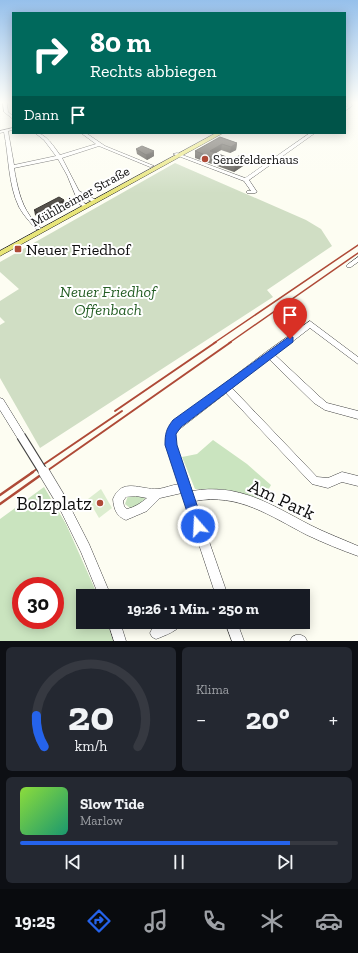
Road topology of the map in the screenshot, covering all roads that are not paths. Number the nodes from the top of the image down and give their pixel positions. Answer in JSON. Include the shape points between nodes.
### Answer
{"nodes":[{"id":1,"x":6,"y":133,"type":"edge"},
{"id":2,"x":38,"y":134,"type":"edge"},
{"id":3,"x":85,"y":134,"type":"edge"},
{"id":4,"x":211,"y":134,"type":"edge"},
{"id":5,"x":218,"y":134,"type":"edge"},
{"id":6,"x":312,"y":134,"type":"edge"},
{"id":7,"x":100,"y":144,"type":"junction"},
{"id":8,"x":177,"y":155,"type":"junction"},
{"id":9,"x":59,"y":157,"type":"junction"},
{"id":10,"x":169,"y":159,"type":"junction"},
{"id":11,"x":152,"y":166,"type":"junction"},
{"id":12,"x":11,"y":167,"type":"junction"},
{"id":13,"x":246,"y":180,"type":"junction"},
{"id":14,"x":77,"y":192,"type":"junction"},
{"id":15,"x":249,"y":192,"type":"dead end"},
{"id":16,"x":93,"y":200,"type":"junction"},
{"id":17,"x":84,"y":205,"type":"junction"},
{"id":18,"x":38,"y":228,"type":"junction"},
{"id":19,"x":0,"y":248,"type":"edge"},
{"id":20,"x":0,"y":254,"type":"edge"},
{"id":21,"x":358,"y":260,"type":"edge"},
{"id":22,"x":349,"y":266,"type":"dead end"},
{"id":23,"x":269,"y":354,"type":"junction"},
{"id":24,"x":358,"y":361,"type":"edge"},
{"id":25,"x":226,"y":387,"type":"junction"},
{"id":26,"x":0,"y":402,"type":"edge"},
{"id":27,"x":358,"y":415,"type":"edge"},
{"id":28,"x":358,"y":482,"type":"edge"},
{"id":29,"x":186,"y":492,"type":"junction"},
{"id":30,"x":158,"y":494,"type":"dead end"},
{"id":31,"x":358,"y":551,"type":"edge"},
{"id":32,"x":102,"y":589,"type":"edge"},
{"id":33,"x":220,"y":589,"type":"edge"},
{"id":34,"x":116,"y":629,"type":"edge"},
{"id":35,"x":164,"y":629,"type":"edge"},
{"id":36,"x":234,"y":629,"type":"edge"},
{"id":37,"x":156,"y":633,"type":"dead end"},
{"id":38,"x":120,"y":641,"type":"edge"},
{"id":39,"x":238,"y":641,"type":"edge"},
{"id":40,"x":296,"y":641,"type":"edge"},
{"id":41,"x":301,"y":641,"type":"edge"}],
"edges":[{"from":1,"to":12,"type":"street"},
{"from":2,"to":9,"type":"street"},
{"from":3,"to":7,"type":"street"},
{"from":4,"to":8,"type":"main road"},
{"from":5,"to":8,"type":"main road"},
{"from":6,"to":13,"type":"street"},
{"from":7,"to":9,"type":"street"},
{"from":7,"to":11,"type":"street"},
{"from":8,"to":10,"type":"main road"},
{"from":8,"to":13,"type":"street"},
{"from":9,"to":12,"type":"street"},
{"from":9,"to":14,"type":"street"},
{"from":10,"to":11,"type":"main road","name":"Mühlheimer Straße"},
{"from":10,"to":16,"type":"main road","name":"Mühlheimer Straße","via":[[102,198]]},
{"from":11,"to":16,"type":"main road","name":"Mühlheimer Straße"},
{"from":12,"to":18,"type":"street","via":[[21,206]]},
{"from":13,"to":15,"type":"street","via":[[254,192]]},
{"from":14,"to":16,"type":"street"},
{"from":14,"to":17,"type":"street"},
{"from":16,"to":17,"type":"main road","name":"Mühlheimer Straße"},
{"from":17,"to":18,"type":"main road","name":"Mühlheimer Straße"},
{"from":17,"to":20,"type":"main road","name":"Mühlheimer Straße"},
{"from":18,"to":19,"type":"main road","name":"Mühlheimer Straße"},
{"from":21,"to":22,"type":"street"},
{"from":23,"to":24,"type":"street","via":[[310,324]]},
{"from":23,"to":25,"type":"street"},
{"from":23,"to":27,"type":"street","via":[[325,406]]},
{"from":25,"to":28,"type":"street","via":[[315,481],[328,483],[342,476]]},
{"from":25,"to":29,"type":"street","via":[[177,424],[170,433],[171,445]]},
{"from":26,"to":32,"type":"street","bridge":true,"via":[[58,497],[85,548]]},
{"from":29,"to":30,"type":"street","name":"Am Park"},
{"from":29,"to":31,"type":"street","name":"Am Park","via":[[248,499],[266,506],[314,533]]},
{"from":29,"to":33,"type":"street"},
{"from":34,"to":38,"type":"street"},
{"from":35,"to":37,"type":"street"},
{"from":36,"to":39,"type":"street"},
{"from":40,"to":41,"type":"street"}]}
